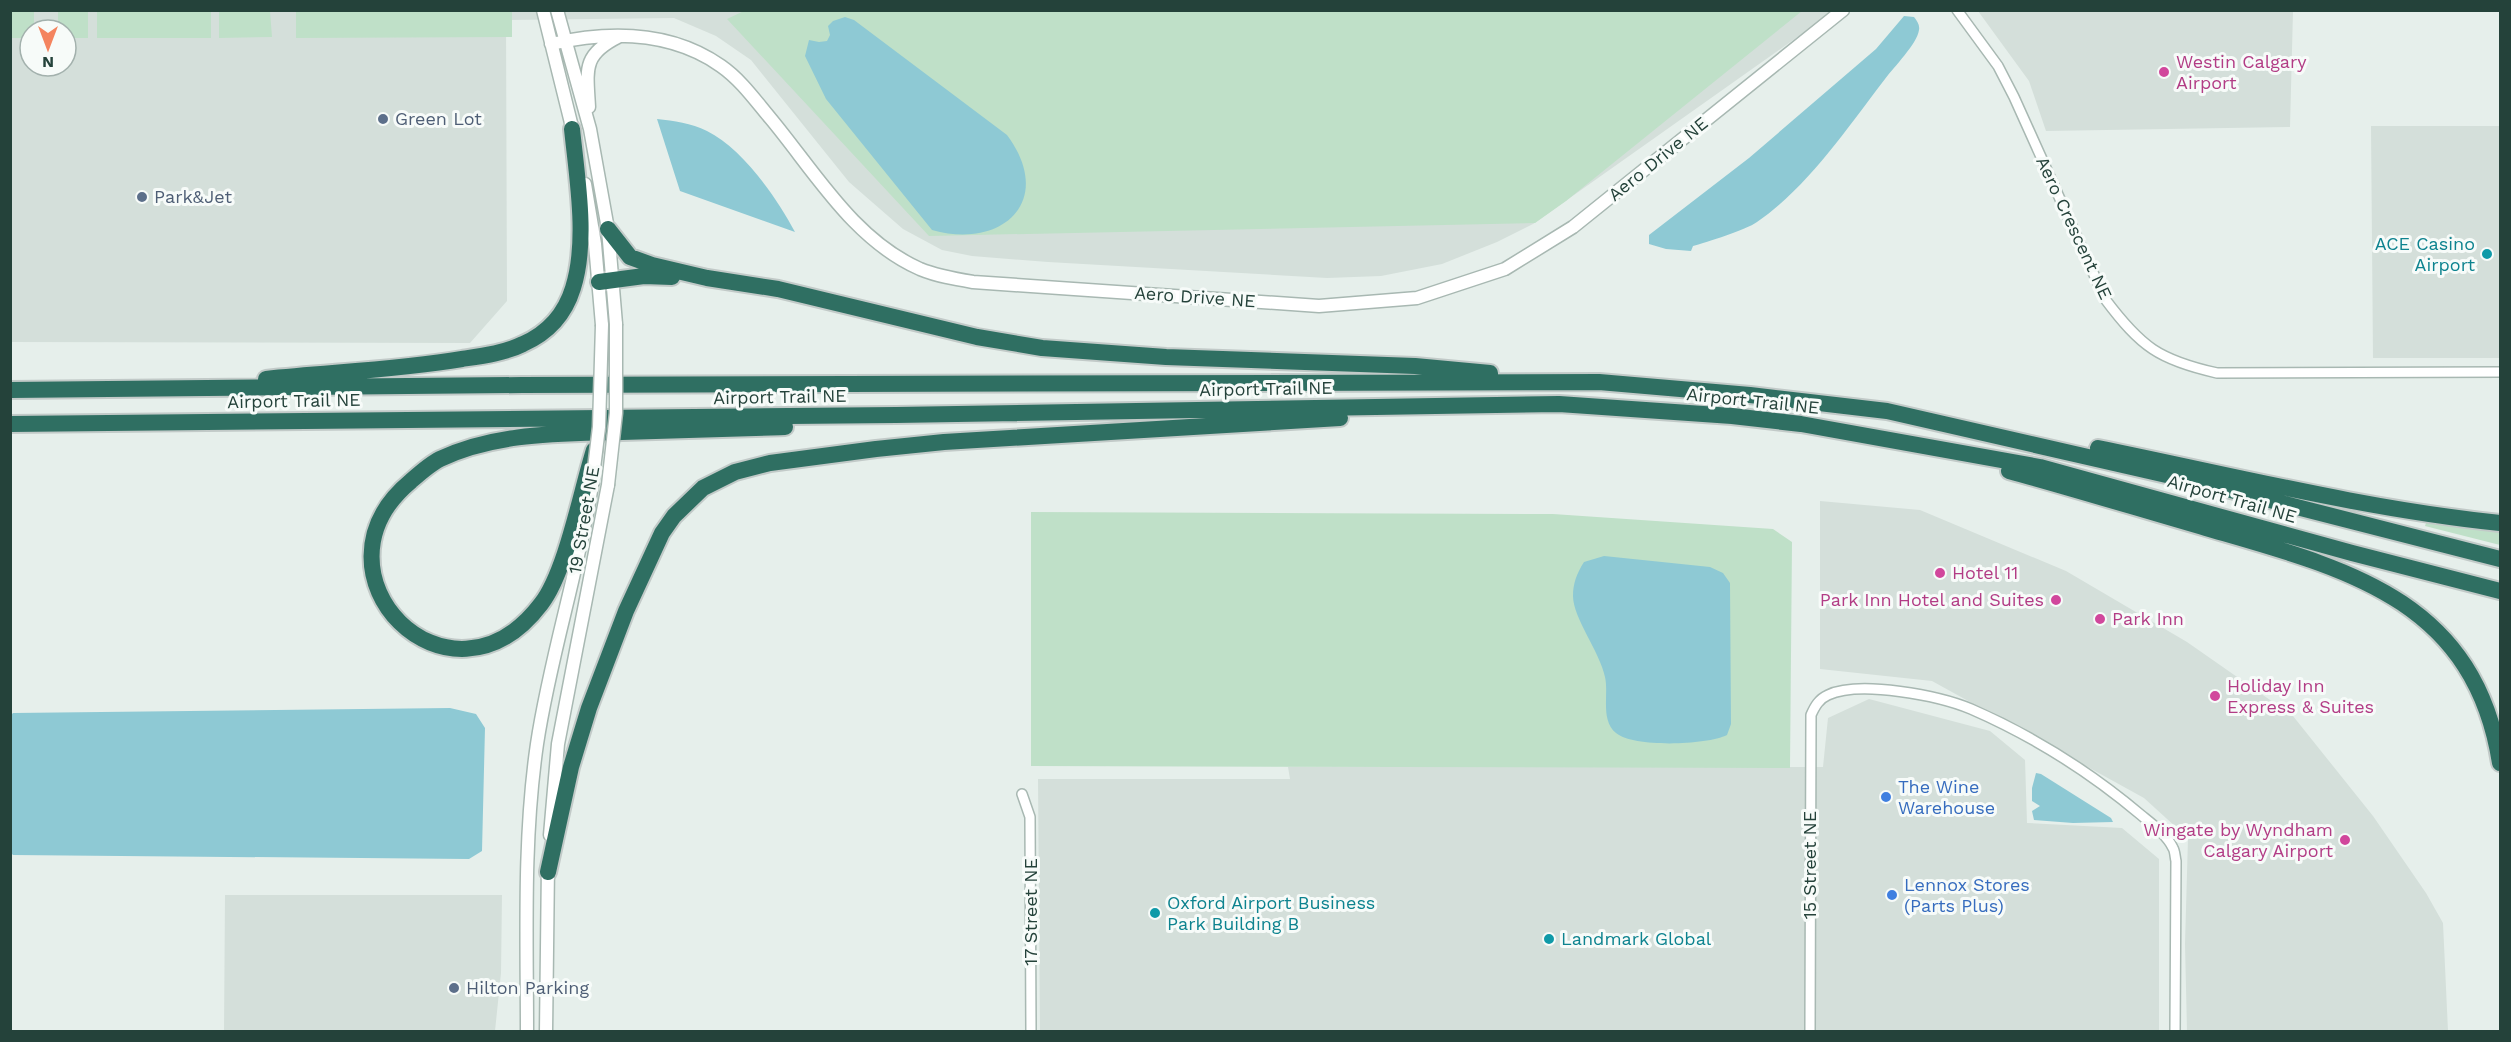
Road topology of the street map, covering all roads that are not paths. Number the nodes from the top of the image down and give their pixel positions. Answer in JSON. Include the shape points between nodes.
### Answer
{"nodes":[{"id":1,"x":543,"y":10,"type":"edge"},
{"id":2,"x":557,"y":10,"type":"edge"},
{"id":3,"x":1843,"y":10,"type":"edge"},
{"id":4,"x":1957,"y":10,"type":"edge"},
{"id":5,"x":620,"y":36,"type":"junction"},
{"id":6,"x":564,"y":40,"type":"junction"},
{"id":7,"x":550,"y":44,"type":"junction"},
{"id":8,"x":572,"y":129,"type":"junction"},
{"id":9,"x":590,"y":129,"type":"junction"},
{"id":10,"x":608,"y":229,"type":"junction"},
{"id":11,"x":707,"y":278,"type":"junction"},
{"id":12,"x":606,"y":281,"type":"junction"},
{"id":13,"x":2500,"y":372,"type":"edge"},
{"id":14,"x":1599,"y":382,"type":"junction"},
{"id":15,"x":10,"y":390,"type":"edge"},
{"id":16,"x":164,"y":390,"type":"junction"},
{"id":17,"x":1559,"y":404,"type":"junction"},
{"id":18,"x":1887,"y":411,"type":"junction"},
{"id":19,"x":896,"y":415,"type":"junction"},
{"id":20,"x":62,"y":423,"type":"junction"},
{"id":21,"x":10,"y":424,"type":"edge"},
{"id":22,"x":1801,"y":424,"type":"junction"},
{"id":23,"x":10,"y":429,"type":"edge"},
{"id":24,"x":598,"y":439,"type":"joint"},
{"id":25,"x":587,"y":485,"type":"junction"},
{"id":26,"x":2500,"y":523,"type":"edge"},
{"id":27,"x":2500,"y":560,"type":"edge"},
{"id":28,"x":2500,"y":591,"type":"edge"},
{"id":29,"x":2500,"y":763,"type":"edge"},
{"id":30,"x":1022,"y":794,"type":"dead end"},
{"id":31,"x":548,"y":872,"type":"junction"},
{"id":32,"x":527,"y":1016,"type":"junction"},
{"id":33,"x":546,"y":1018,"type":"junction"},
{"id":34,"x":516,"y":1032,"type":"edge"},
{"id":35,"x":527,"y":1032,"type":"edge"},
{"id":36,"x":546,"y":1032,"type":"edge"},
{"id":37,"x":553,"y":1032,"type":"edge"},
{"id":38,"x":1032,"y":1032,"type":"edge"},
{"id":39,"x":1810,"y":1032,"type":"edge"},
{"id":40,"x":2175,"y":1032,"type":"edge"}],
"edges":[{"from":1,"to":7,"type":"street","name":"19 Street NE"},
{"from":2,"to":6,"type":"street","name":"19 Street NE"},
{"from":3,"to":5,"type":"street","name":"Aero Drive NE","via":[[1573,227],[1505,269],[1417,298],[1319,306],[973,282],[921,269],[882,246],[857,224],[739,80],[722,66],[687,47]]},
{"from":4,"to":13,"type":"street","name":"Aero Crescent NE","via":[[2009,86],[2105,299],[2126,327],[2152,350],[2181,365],[2217,373]]},
{"from":5,"to":6,"type":"street","name":"Aero Drive NE"},
{"from":5,"to":9,"type":"street","via":[[598,48],[589,65]]},
{"from":6,"to":7,"type":"street","name":"Aero Drive NE"},
{"from":6,"to":9,"type":"street","name":"19 Street NE"},
{"from":7,"to":8,"type":"street","name":"19 Street NE"},
{"from":8,"to":12,"type":"street","name":"19 Street NE"},
{"from":8,"to":16,"type":"highway","via":[[579,221],[577,269],[563,312],[541,334],[504,351],[445,362]]},
{"from":9,"to":10,"type":"street","name":"19 Street NE"},
{"from":10,"to":11,"type":"highway","via":[[630,256]]},
{"from":10,"to":12,"type":"street","name":"19 Street NE"},
{"from":11,"to":12,"type":"highway","via":[[644,276]]},
{"from":11,"to":14,"type":"highway","via":[[1042,348],[1415,366]]},
{"from":12,"to":24,"type":"street","name":"19 Street NE","bridge":true},
{"from":12,"to":31,"type":"street","name":"19 Street NE","bridge":true,"via":[[616,324],[616,413],[608,485],[558,744]]},
{"from":14,"to":16,"type":"highway","name":"Airport Trail NE","via":[[522,385]]},
{"from":14,"to":18,"type":"highway","name":"Airport Trail NE","via":[[1739,393]]},
{"from":15,"to":16,"type":"highway","name":"Airport Trail NE"},
{"from":17,"to":19,"type":"highway","name":"Airport Trail NE"},
{"from":17,"to":22,"type":"highway","name":"Airport Trail NE"},
{"from":17,"to":31,"type":"highway","via":[[944,442],[770,463],[735,472],[703,488],[687,502],[662,533],[644,569],[589,708],[562,798]]},
{"from":18,"to":26,"type":"highway","via":[[2030,434],[2451,518]]},
{"from":18,"to":27,"type":"highway","name":"Airport Trail NE","via":[[2219,487]]},
{"from":19,"to":20,"type":"highway","name":"Airport Trail NE"},
{"from":19,"to":25,"type":"highway","via":[[789,427],[538,435],[462,450],[438,460],[401,489],[381,517],[372,557],[378,591],[386,608],[400,624],[436,646],[472,648],[517,631],[543,602]]},
{"from":20,"to":21,"type":"highway","name":"Airport Trail NE"},
{"from":20,"to":23,"type":"highway"},
{"from":22,"to":28,"type":"highway","name":"Airport Trail NE","via":[[2040,467]]},
{"from":22,"to":29,"type":"highway","via":[[2010,471],[2296,554],[2368,582],[2407,605],[2440,634],[2468,670],[2490,719]]},
{"from":24,"to":25,"type":"highway","bridge":true},
{"from":25,"to":32,"type":"street","name":"19 Street NE","via":[[579,559],[552,666],[532,778],[525,886]]},
{"from":30,"to":38,"type":"street","name":"17 Street NE","via":[[1030,817]]},
{"from":31,"to":33,"type":"street","name":"19 Street NE"},
{"from":32,"to":34,"type":"street"},
{"from":32,"to":35,"type":"street","name":"19 Street NE"},
{"from":33,"to":36,"type":"street","name":"19 Street NE"},
{"from":33,"to":37,"type":"street"},
{"from":39,"to":40,"type":"street","name":"15 Street NE","via":[[1811,715],[1818,701],[1834,693],[1884,689],[1970,708],[2027,737],[2107,787],[2159,831],[2173,848],[2176,861]]}]}
